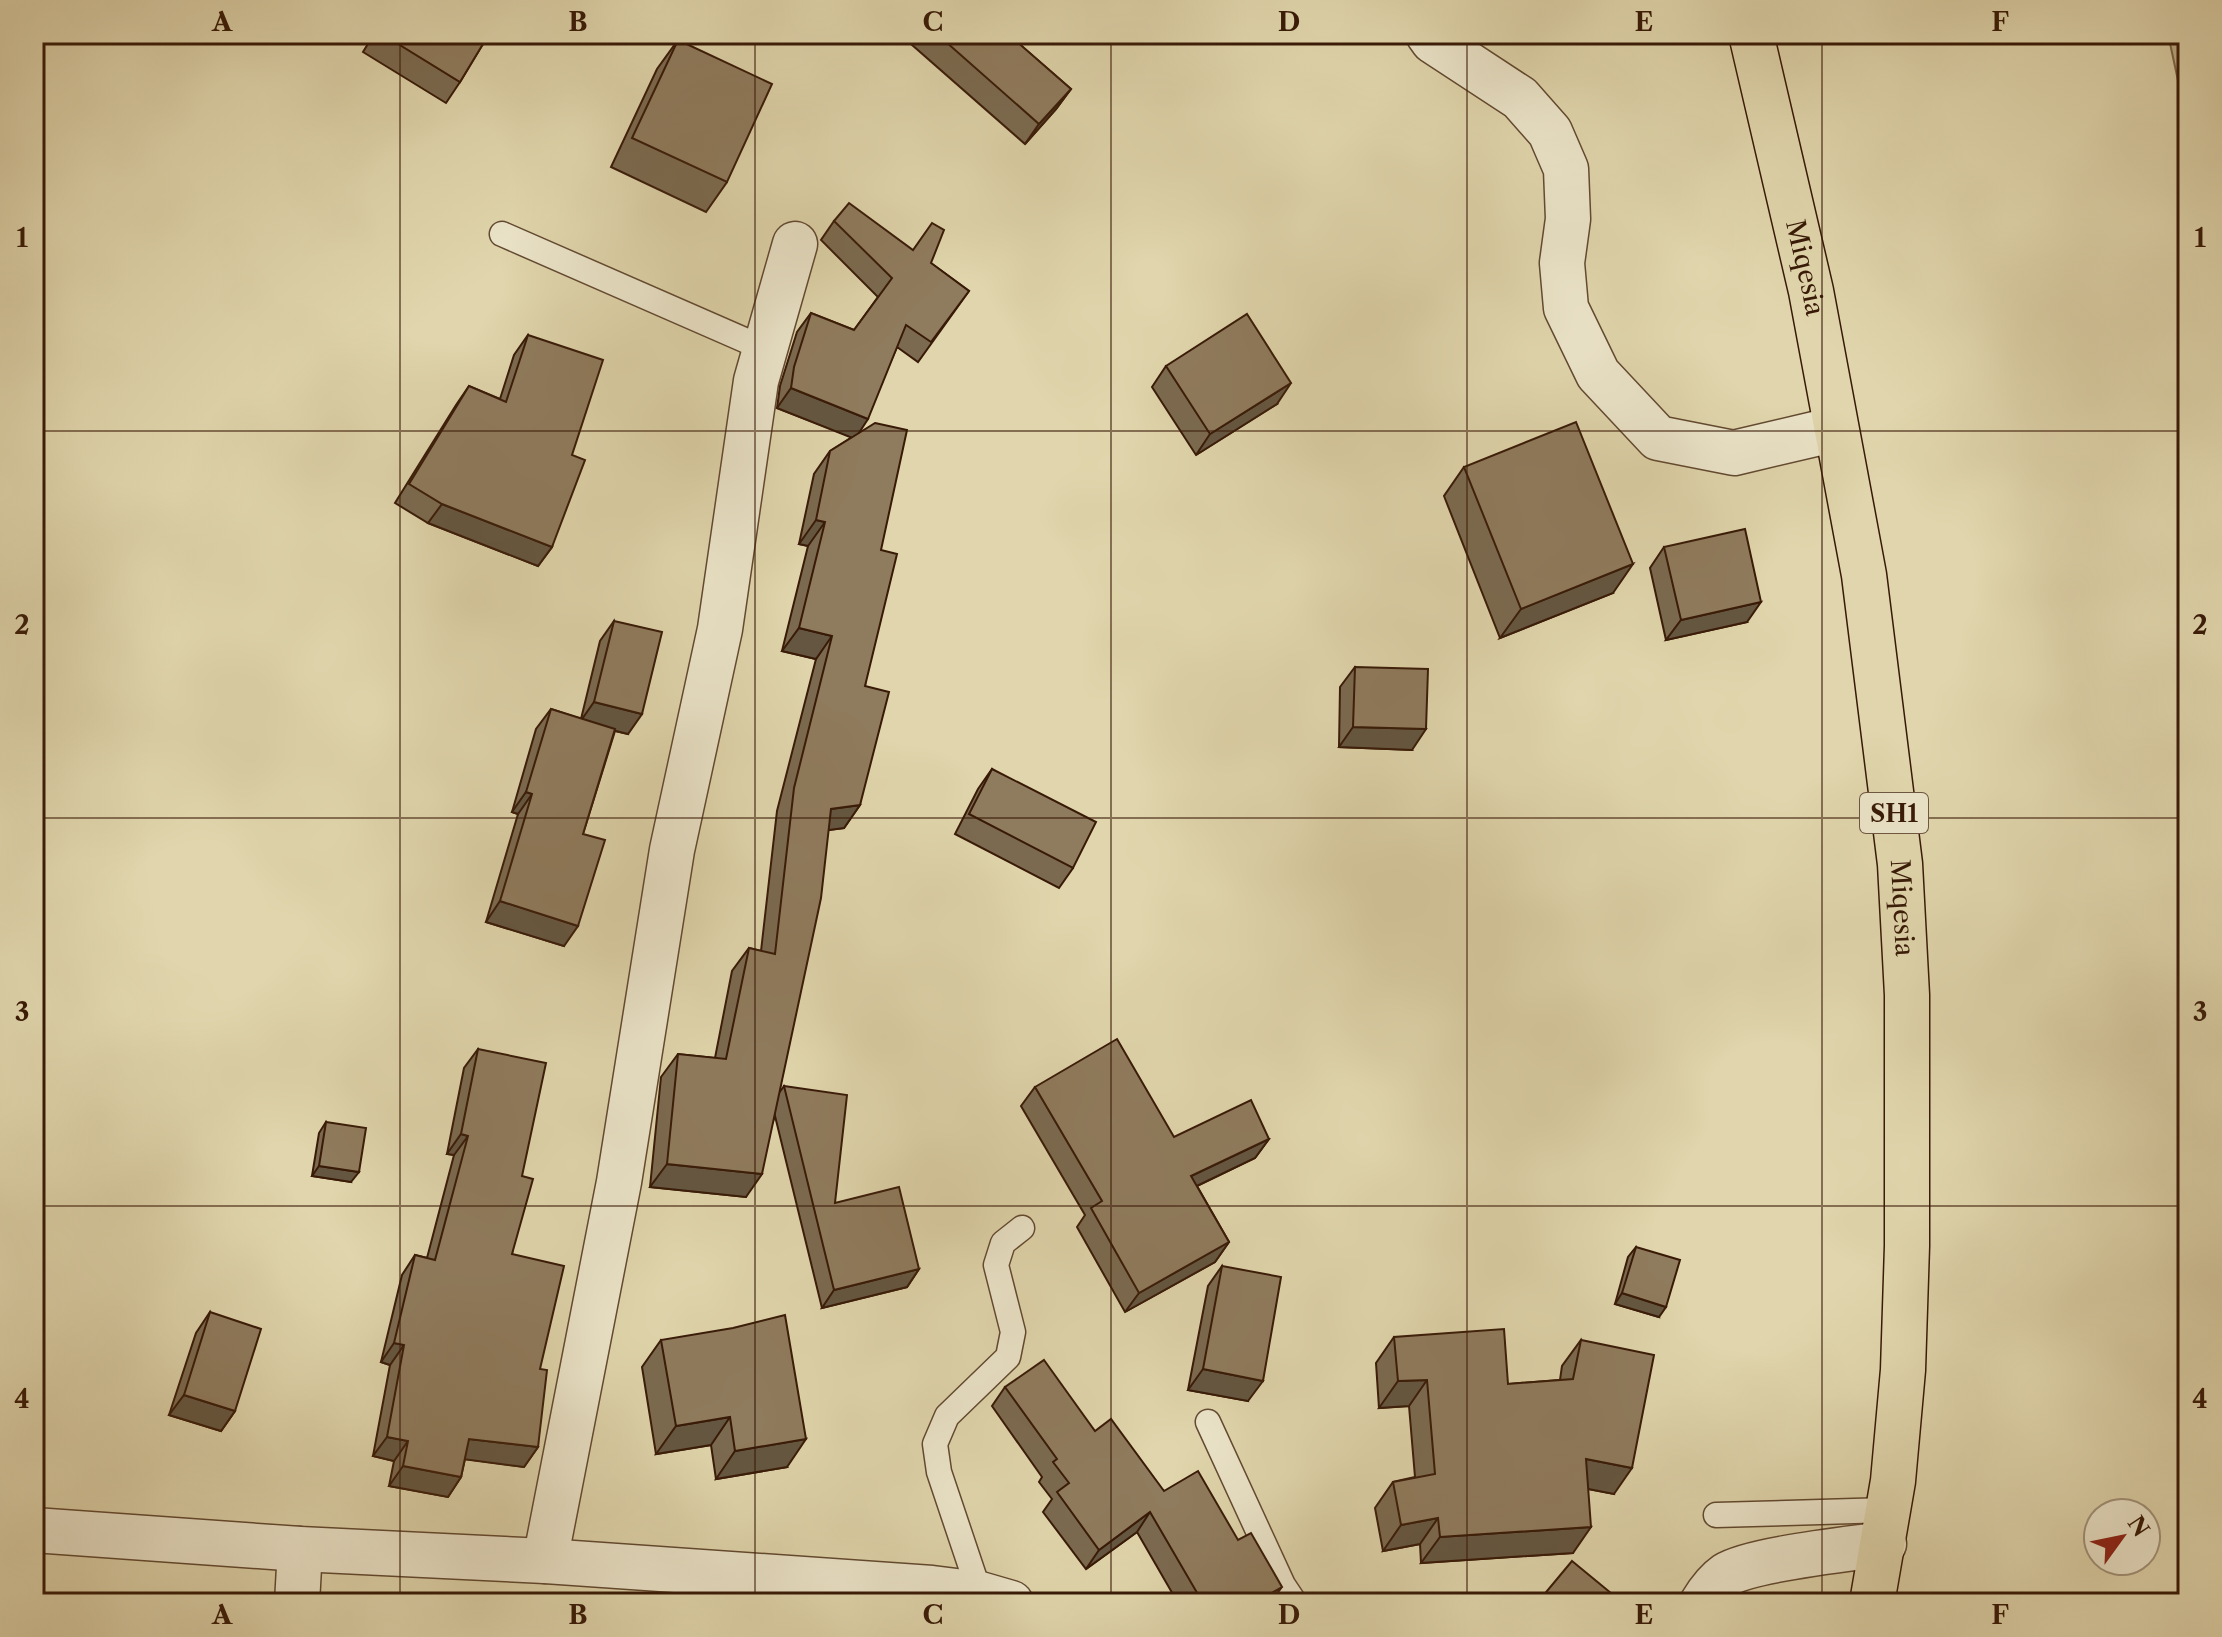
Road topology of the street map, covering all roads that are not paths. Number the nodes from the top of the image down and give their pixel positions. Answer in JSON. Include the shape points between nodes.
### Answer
{"nodes":[{"id":1,"x":1428,"y":34,"type":"edge"},
{"id":2,"x":1751,"y":34,"type":"edge"},
{"id":3,"x":502,"y":234,"type":"dead end"},
{"id":4,"x":795,"y":244,"type":"dead end"},
{"id":5,"x":765,"y":349,"type":"junction"},
{"id":6,"x":1836,"y":429,"type":"junction"},
{"id":7,"x":1022,"y":1228,"type":"dead end"},
{"id":8,"x":1208,"y":1422,"type":"dead end"},
{"id":9,"x":1716,"y":1515,"type":"dead end"},
{"id":10,"x":1886,"y":1527,"type":"junction"},
{"id":11,"x":34,"y":1530,"type":"edge"},
{"id":12,"x":300,"y":1549,"type":"junction"},
{"id":13,"x":545,"y":1561,"type":"junction"},
{"id":14,"x":996,"y":1598,"type":"edge"},
{"id":15,"x":297,"y":1603,"type":"edge"},
{"id":16,"x":1295,"y":1603,"type":"edge"},
{"id":17,"x":1702,"y":1603,"type":"edge"},
{"id":18,"x":1872,"y":1603,"type":"edge"}],
"edges":[{"from":1,"to":6,"type":"street","via":[[1520,98],[1550,132],[1566,169],[1566,308],[1598,374],[1658,438],[1734,453]]},
{"from":2,"to":6,"type":"main road","name":"Miqesia","number":"SH1","via":[[1811,291]]},
{"from":3,"to":5,"type":"lane"},
{"from":4,"to":5,"type":"street"},
{"from":5,"to":13,"type":"street","via":[[720,629],[672,850],[619,1182]]},
{"from":6,"to":10,"type":"main road","name":"Miqesia","number":"SH1","via":[[1864,575],[1900,864],[1907,995],[1903,1370]]},
{"from":7,"to":14,"type":"lane","via":[[1003,1243],[996,1265],[1013,1332],[1008,1357],[947,1416],[935,1444],[939,1472]]},
{"from":8,"to":16,"type":"lane"},
{"from":9,"to":10,"type":"lane"},
{"from":10,"to":17,"type":"street","via":[[1728,1574]]},
{"from":10,"to":18,"type":"main road","name":"Miqesia","number":"SH1"},
{"from":11,"to":12,"type":"street"},
{"from":12,"to":13,"type":"street"},
{"from":12,"to":15,"type":"street"},
{"from":13,"to":14,"type":"street","via":[[917,1587]]}]}
